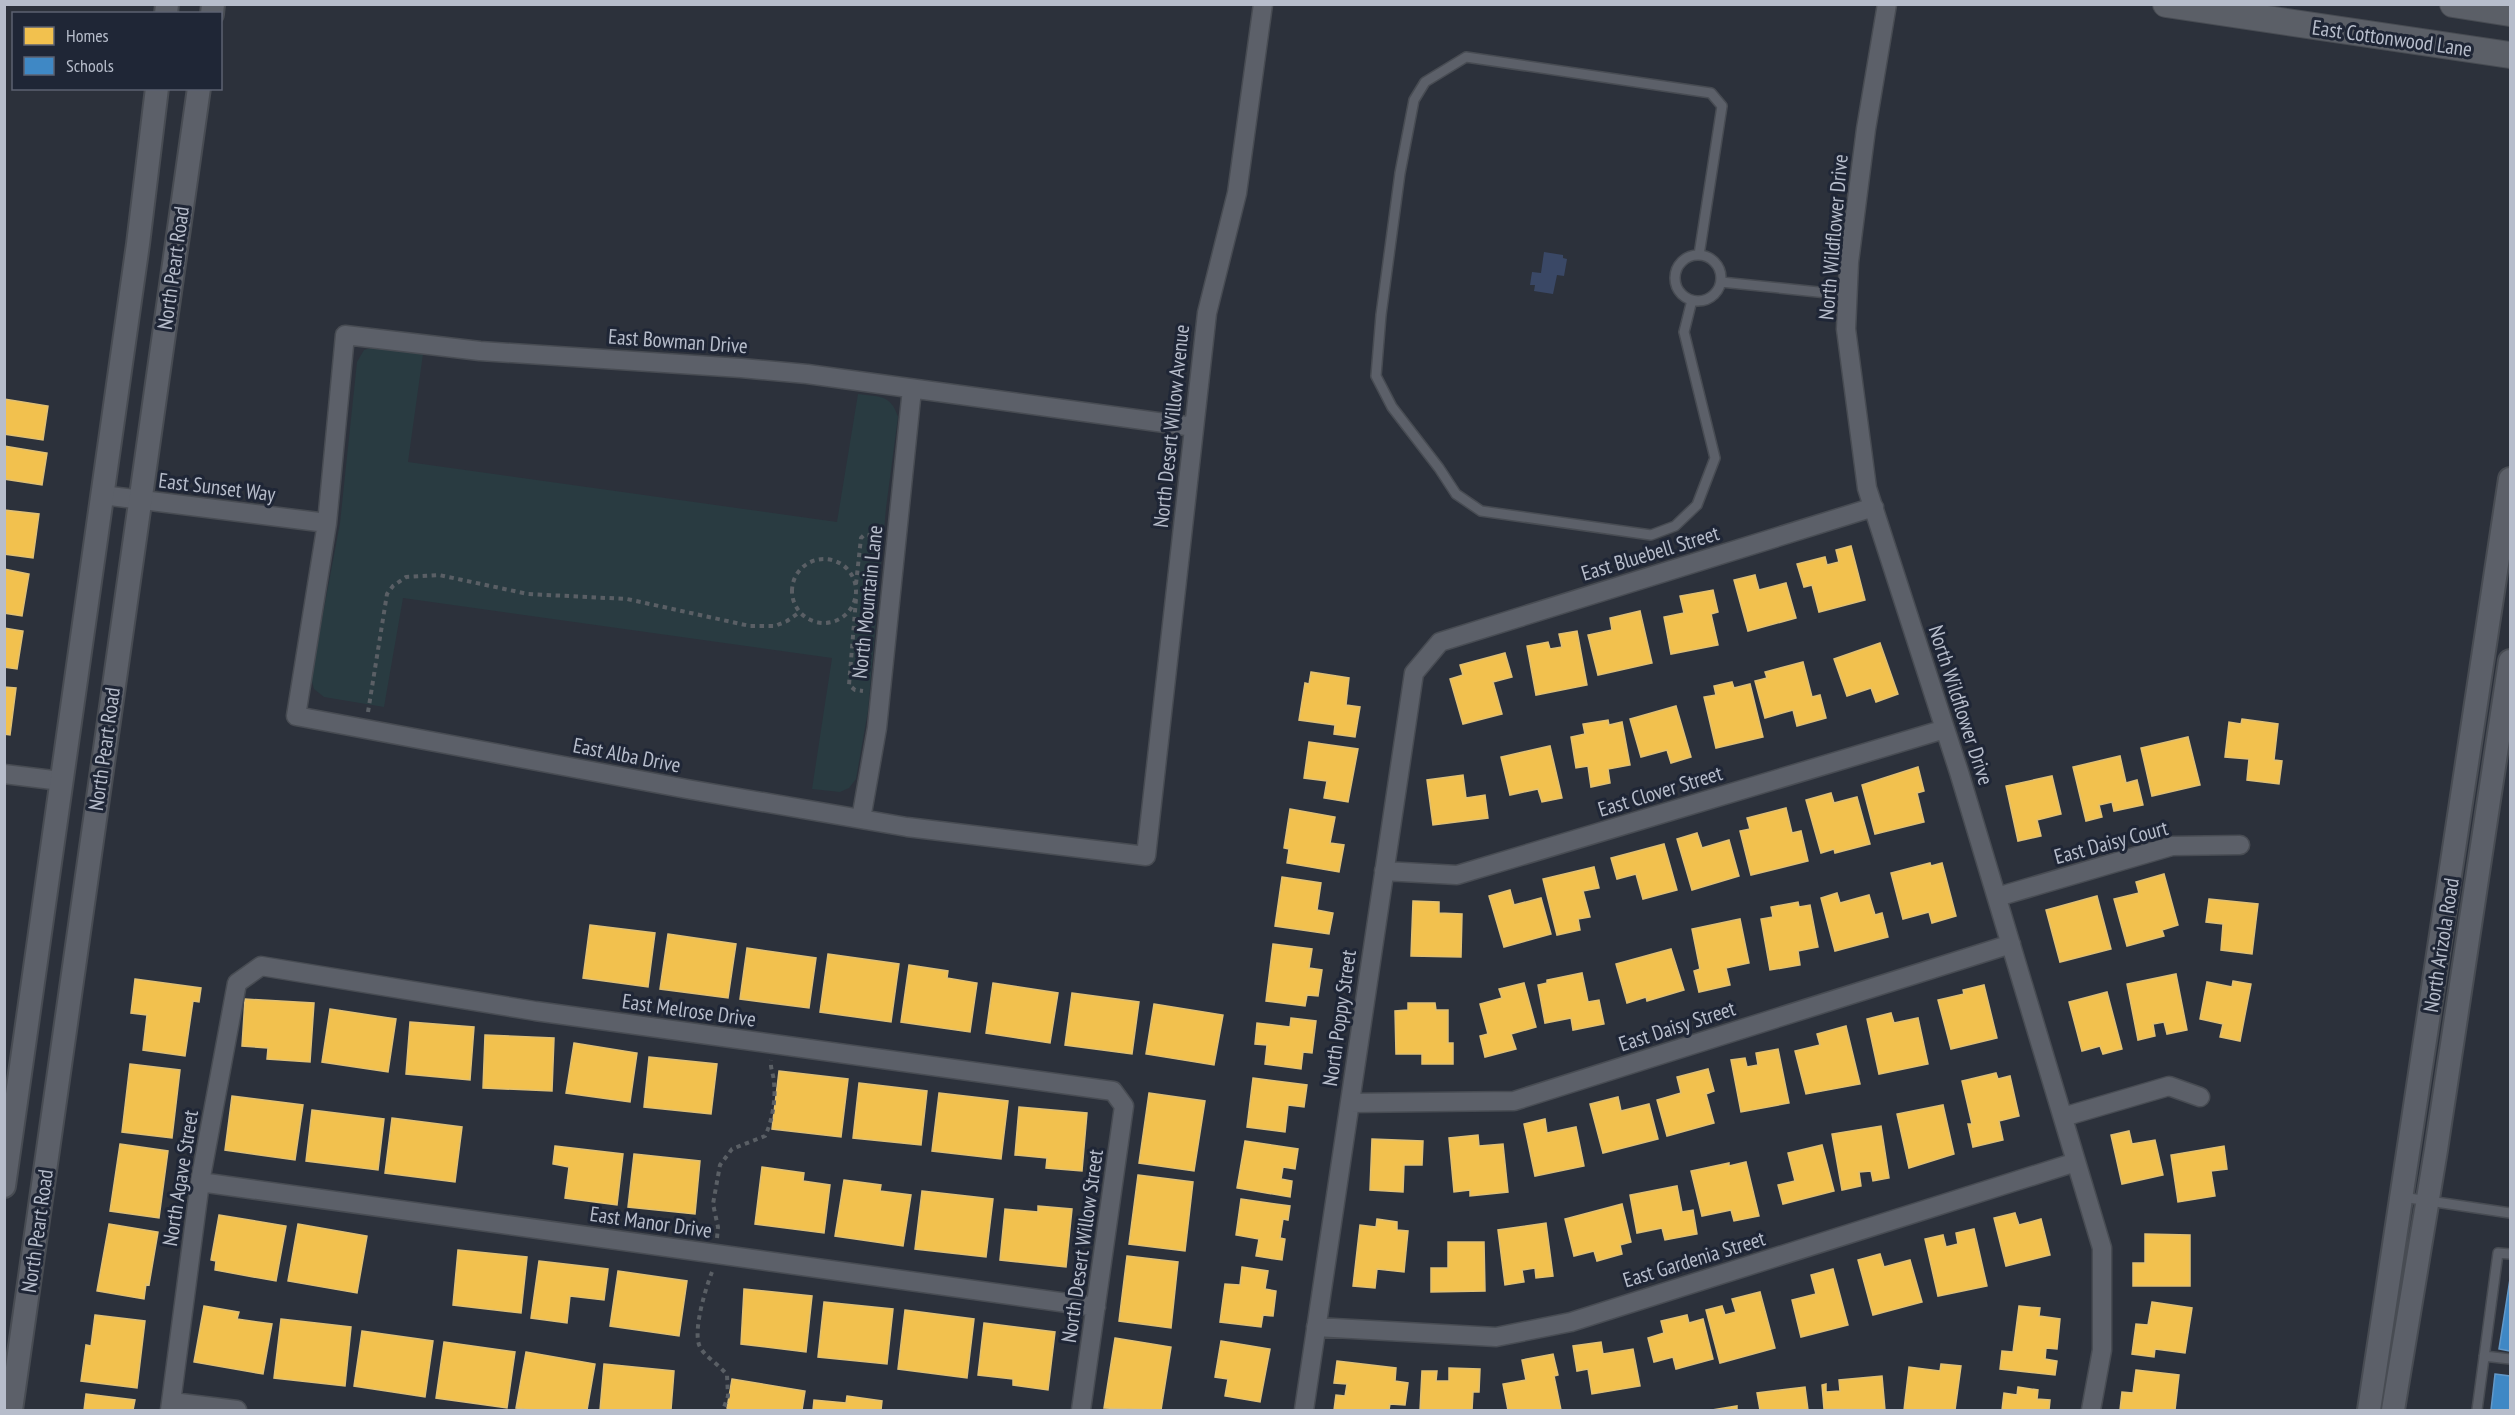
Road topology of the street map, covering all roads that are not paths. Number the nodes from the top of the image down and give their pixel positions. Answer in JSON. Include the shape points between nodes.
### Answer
{"nodes":[{"id":1,"x":1263,"y":4,"type":"edge"},
{"id":2,"x":1887,"y":4,"type":"edge"},
{"id":3,"x":2166,"y":4,"type":"edge"},
{"id":4,"x":2453,"y":4,"type":"edge"},
{"id":5,"x":2511,"y":13,"type":"edge"},
{"id":6,"x":2511,"y":55,"type":"edge"},
{"id":7,"x":157,"y":90,"type":"edge"},
{"id":8,"x":199,"y":90,"type":"edge"},
{"id":9,"x":1699,"y":255,"type":"junction"},
{"id":10,"x":1721,"y":282,"type":"junction"},
{"id":11,"x":1847,"y":295,"type":"junction"},
{"id":12,"x":1692,"y":300,"type":"junction"},
{"id":13,"x":912,"y":389,"type":"junction"},
{"id":14,"x":1194,"y":427,"type":"junction"},
{"id":15,"x":2511,"y":479,"type":"edge"},
{"id":16,"x":102,"y":495,"type":"junction"},
{"id":17,"x":140,"y":500,"type":"junction"},
{"id":18,"x":1874,"y":507,"type":"junction"},
{"id":19,"x":327,"y":523,"type":"junction"},
{"id":20,"x":1440,"y":642,"type":"joint"},
{"id":21,"x":2511,"y":661,"type":"edge"},
{"id":22,"x":2506,"y":719,"type":"edge"},
{"id":23,"x":1945,"y":729,"type":"junction"},
{"id":24,"x":4,"y":774,"type":"edge"},
{"id":25,"x":61,"y":781,"type":"junction"},
{"id":26,"x":861,"y":819,"type":"junction"},
{"id":27,"x":2240,"y":845,"type":"dead end"},
{"id":28,"x":1146,"y":856,"type":"joint"},
{"id":29,"x":1384,"y":871,"type":"junction"},
{"id":30,"x":1997,"y":897,"type":"junction"},
{"id":31,"x":2011,"y":944,"type":"junction"},
{"id":32,"x":261,"y":966,"type":"joint"},
{"id":33,"x":1113,"y":1091,"type":"joint"},
{"id":34,"x":2200,"y":1097,"type":"dead end"},
{"id":35,"x":1350,"y":1102,"type":"junction"},
{"id":36,"x":2063,"y":1117,"type":"junction"},
{"id":37,"x":2076,"y":1162,"type":"junction"},
{"id":38,"x":200,"y":1182,"type":"junction"},
{"id":39,"x":4,"y":1186,"type":"edge"},
{"id":40,"x":2402,"y":1197,"type":"junction"},
{"id":41,"x":2426,"y":1202,"type":"junction"},
{"id":42,"x":2511,"y":1213,"type":"edge"},
{"id":43,"x":2511,"y":1254,"type":"edge"},
{"id":44,"x":1096,"y":1307,"type":"junction"},
{"id":45,"x":1316,"y":1327,"type":"junction"},
{"id":46,"x":2484,"y":1356,"type":"junction"},
{"id":47,"x":2511,"y":1359,"type":"edge"},
{"id":48,"x":171,"y":1406,"type":"edge"},
{"id":49,"x":11,"y":1410,"type":"edge"},
{"id":50,"x":237,"y":1410,"type":"edge"},
{"id":51,"x":1081,"y":1410,"type":"edge"},
{"id":52,"x":1304,"y":1410,"type":"edge"},
{"id":53,"x":2091,"y":1410,"type":"edge"},
{"id":54,"x":2369,"y":1410,"type":"edge"},
{"id":55,"x":2393,"y":1410,"type":"edge"},
{"id":56,"x":2477,"y":1410,"type":"edge"}],
"edges":[{"from":1,"to":14,"type":"street","name":"North Desert Willow Avenue","via":[[1237,193],[1207,313]]},
{"from":2,"to":11,"type":"street","name":"North Wildflower Drive","via":[[1866,129]]},
{"from":3,"to":6,"type":"main road","name":"East Cottonwood Lane"},
{"from":4,"to":5,"type":"main road","name":"East Cottonwood Lane"},
{"from":7,"to":16,"type":"street","name":"North Peart Road"},
{"from":8,"to":17,"type":"street","name":"North Peart Road"},
{"from":9,"to":10,"type":"lane","via":[[1718,267]]},
{"from":9,"to":12,"type":"lane","via":[[1680,264],[1675,278],[1680,292]]},
{"from":9,"to":12,"type":"lane","via":[[1722,106],[1711,93],[1466,57],[1425,82],[1414,100],[1381,315],[1376,376],[1392,407],[1456,494],[1481,511],[1651,535],[1675,526],[1696,505],[1716,458],[1684,332]]},
{"from":10,"to":11,"type":"lane"},
{"from":10,"to":12,"type":"lane","via":[[1707,299]]},
{"from":11,"to":18,"type":"street","name":"North Wildflower Drive","via":[[1846,329],[1867,488]]},
{"from":13,"to":14,"type":"street","name":"East Bowman Drive"},
{"from":13,"to":19,"type":"street","name":"East Bowman Drive","via":[[741,368],[480,351],[345,335]]},
{"from":13,"to":26,"type":"street","name":"North Mountain Lane","via":[[877,728]]},
{"from":14,"to":28,"type":"street","name":"North Desert Willow Avenue"},
{"from":15,"to":40,"type":"street","name":"North Arizola Road"},
{"from":16,"to":17,"type":"street","name":"East Sunset Way"},
{"from":16,"to":25,"type":"street","name":"North Peart Road"},
{"from":17,"to":19,"type":"street","name":"East Sunset Way"},
{"from":17,"to":49,"type":"street","name":"North Peart Road"},
{"from":18,"to":20,"type":"street","name":"East Bluebell Street"},
{"from":18,"to":23,"type":"street","name":"North Wildflower Drive"},
{"from":19,"to":26,"type":"street","name":"East Alba Drive","via":[[296,716]]},
{"from":20,"to":29,"type":"street","name":"North Poppy Street","via":[[1414,673]]},
{"from":21,"to":22,"type":"street","name":"North Arizola Road"},
{"from":22,"to":41,"type":"street","name":"North Arizola Road"},
{"from":23,"to":29,"type":"street","name":"East Clover Street","via":[[1457,875]]},
{"from":23,"to":30,"type":"street","name":"North Wildflower Drive"},
{"from":24,"to":25,"type":"street"},
{"from":25,"to":39,"type":"street","name":"North Peart Road"},
{"from":26,"to":28,"type":"street","name":"East Alba Drive"},
{"from":27,"to":30,"type":"street","name":"East Daisy Court","via":[[2172,846]]},
{"from":29,"to":35,"type":"street","name":"North Poppy Street"},
{"from":30,"to":31,"type":"street","name":"North Wildflower Drive"},
{"from":31,"to":35,"type":"street","name":"East Daisy Street","via":[[1514,1101]]},
{"from":31,"to":36,"type":"street","name":"North Wildflower Drive"},
{"from":32,"to":33,"type":"street","name":"East Melrose Drive","via":[[535,1011]]},
{"from":32,"to":38,"type":"street","name":"North Agave Street","via":[[237,983]]},
{"from":33,"to":44,"type":"street","name":"North Desert Willow Street","via":[[1124,1106]]},
{"from":34,"to":36,"type":"street","via":[[2169,1086]]},
{"from":35,"to":45,"type":"street","name":"North Poppy Street"},
{"from":36,"to":37,"type":"street","name":"North Wildflower Drive"},
{"from":37,"to":45,"type":"street","name":"East Gardenia Street","via":[[1571,1322],[1496,1337]]},
{"from":37,"to":53,"type":"street","name":"North Wildflower Drive","via":[[2102,1248],[2102,1350]]},
{"from":38,"to":44,"type":"street","name":"East Manor Drive"},
{"from":38,"to":48,"type":"street","name":"North Agave Street"},
{"from":40,"to":41,"type":"lane"},
{"from":40,"to":54,"type":"street","name":"North Arizola Road"},
{"from":41,"to":42,"type":"lane"},
{"from":41,"to":55,"type":"street","name":"North Arizola Road"},
{"from":43,"to":46,"type":"lane","via":[[2498,1253]]},
{"from":44,"to":51,"type":"street","name":"North Desert Willow Street"},
{"from":45,"to":52,"type":"street","name":"North Poppy Street"},
{"from":46,"to":47,"type":"lane"},
{"from":46,"to":56,"type":"lane"},
{"from":48,"to":50,"type":"street"}]}
